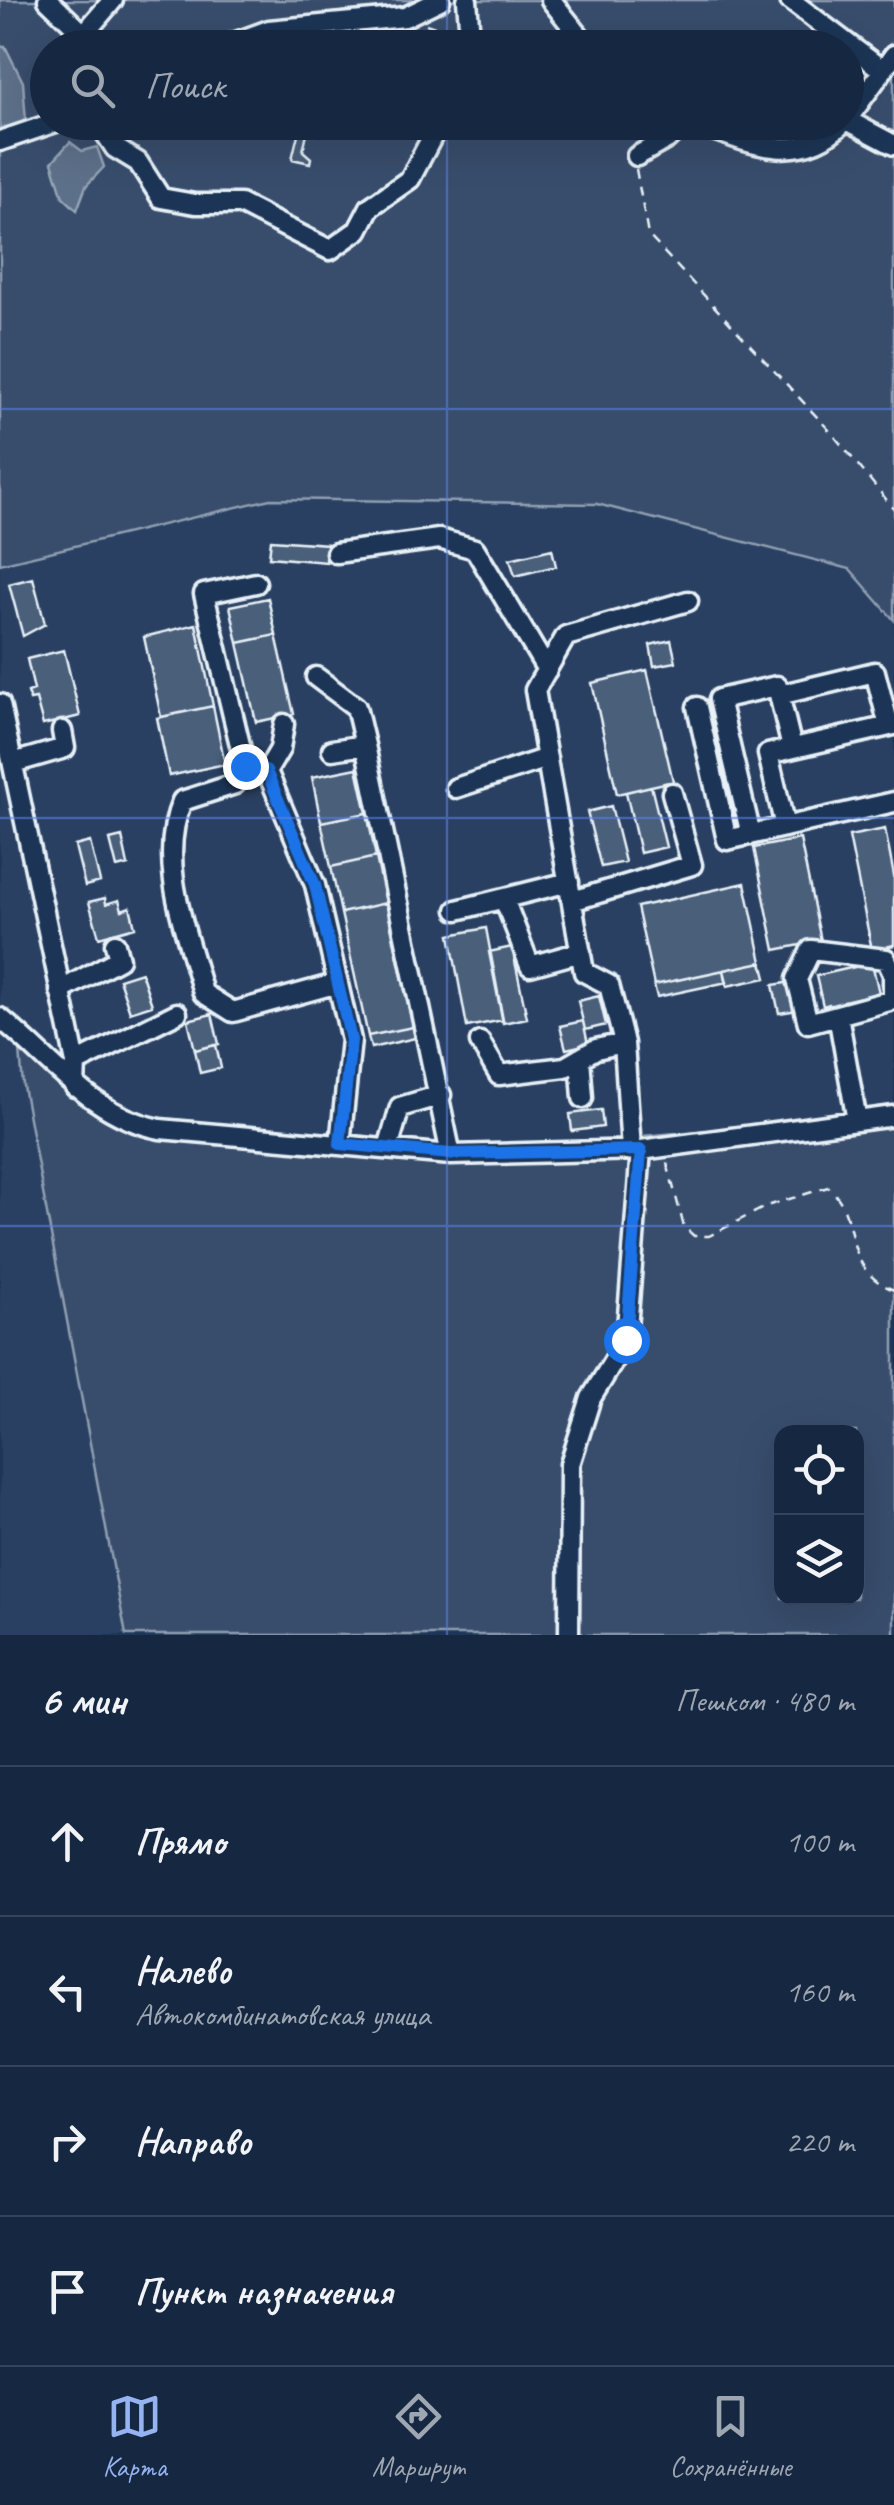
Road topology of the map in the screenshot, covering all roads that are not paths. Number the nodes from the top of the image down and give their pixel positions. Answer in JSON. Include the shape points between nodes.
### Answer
{"nodes":[{"id":1,"x":48,"y":0,"type":"edge"},
{"id":2,"x":113,"y":0,"type":"edge"},
{"id":3,"x":440,"y":0,"type":"edge"},
{"id":4,"x":467,"y":0,"type":"edge"},
{"id":5,"x":552,"y":0,"type":"edge"},
{"id":6,"x":790,"y":0,"type":"edge"},
{"id":7,"x":79,"y":30,"type":"edge"},
{"id":8,"x":97,"y":30,"type":"edge"},
{"id":9,"x":269,"y":30,"type":"edge"},
{"id":10,"x":470,"y":30,"type":"edge"},
{"id":11,"x":576,"y":30,"type":"edge"},
{"id":12,"x":830,"y":30,"type":"edge"},
{"id":13,"x":894,"y":54,"type":"edge"},
{"id":14,"x":864,"y":56,"type":"edge"},
{"id":15,"x":881,"y":69,"type":"junction"},
{"id":16,"x":864,"y":94,"type":"edge"},
{"id":17,"x":864,"y":130,"type":"edge"},
{"id":18,"x":30,"y":131,"type":"edge"},
{"id":19,"x":109,"y":140,"type":"edge"},
{"id":20,"x":431,"y":140,"type":"edge"},
{"id":21,"x":667,"y":140,"type":"edge"},
{"id":22,"x":750,"y":140,"type":"edge"},
{"id":23,"x":820,"y":140,"type":"edge"},
{"id":24,"x":0,"y":141,"type":"edge"},
{"id":25,"x":894,"y":144,"type":"edge"},
{"id":26,"x":638,"y":156,"type":"road end"},
{"id":27,"x":336,"y":553,"type":"dead end"},
{"id":28,"x":256,"y":583,"type":"dead end"},
{"id":29,"x":688,"y":602,"type":"dead end"},
{"id":30,"x":547,"y":670,"type":"junction"},
{"id":31,"x":316,"y":677,"type":"dead end"},
{"id":32,"x":779,"y":695,"type":"junction"},
{"id":33,"x":0,"y":704,"type":"edge"},
{"id":34,"x":696,"y":707,"type":"dead end"},
{"id":35,"x":284,"y":724,"type":"dead end"},
{"id":36,"x":892,"y":725,"type":"edge"},
{"id":37,"x":62,"y":730,"type":"dead end"},
{"id":38,"x":366,"y":744,"type":"junction"},
{"id":39,"x":792,"y":748,"type":"junction"},
{"id":40,"x":332,"y":750,"type":"dead end"},
{"id":41,"x":547,"y":758,"type":"junction"},
{"id":42,"x":12,"y":763,"type":"junction"},
{"id":43,"x":245,"y":766,"type":"junction"},
{"id":44,"x":266,"y":771,"type":"junction"},
{"id":45,"x":456,"y":788,"type":"dead end"},
{"id":46,"x":672,"y":793,"type":"dead end"},
{"id":47,"x":894,"y":802,"type":"edge"},
{"id":48,"x":785,"y":827,"type":"junction"},
{"id":49,"x":751,"y":835,"type":"junction"},
{"id":50,"x":569,"y":882,"type":"junction"},
{"id":51,"x":504,"y":899,"type":"junction"},
{"id":52,"x":572,"y":901,"type":"junction"},
{"id":53,"x":457,"y":910,"type":"dead end"},
{"id":54,"x":116,"y":944,"type":"dead end"},
{"id":55,"x":581,"y":952,"type":"junction"},
{"id":56,"x":893,"y":974,"type":"edge"},
{"id":57,"x":338,"y":983,"type":"junction"},
{"id":58,"x":60,"y":991,"type":"junction"},
{"id":59,"x":176,"y":1012,"type":"dead end"},
{"id":60,"x":838,"y":1015,"type":"junction"},
{"id":61,"x":0,"y":1018,"type":"edge"},
{"id":62,"x":480,"y":1042,"type":"dead end"},
{"id":63,"x":624,"y":1043,"type":"junction"},
{"id":64,"x":580,"y":1058,"type":"junction"},
{"id":65,"x":76,"y":1063,"type":"junction"},
{"id":66,"x":75,"y":1087,"type":"junction"},
{"id":67,"x":441,"y":1095,"type":"junction"},
{"id":68,"x":583,"y":1098,"type":"dead end"},
{"id":69,"x":894,"y":1116,"type":"edge"},
{"id":70,"x":857,"y":1121,"type":"junction"},
{"id":71,"x":340,"y":1144,"type":"junction"},
{"id":72,"x":388,"y":1148,"type":"junction"},
{"id":73,"x":636,"y":1150,"type":"junction"},
{"id":74,"x":451,"y":1154,"type":"junction"},
{"id":75,"x":570,"y":1635,"type":"edge"}],
"edges":[{"from":1,"to":7,"type":"street"},
{"from":2,"to":8,"type":"street"},
{"from":3,"to":9,"type":"street","via":[[406,16]]},
{"from":4,"to":10,"type":"street"},
{"from":5,"to":11,"type":"street"},
{"from":6,"to":12,"type":"street"},
{"from":13,"to":15,"type":"street"},
{"from":14,"to":15,"type":"street"},
{"from":15,"to":16,"type":"street"},
{"from":17,"to":25,"type":"street"},
{"from":18,"to":24,"type":"street"},
{"from":19,"to":20,"type":"street","via":[[138,162],[161,198],[240,204],[330,250],[358,230],[370,207],[410,179]]},
{"from":21,"to":26,"type":"street"},
{"from":22,"to":23,"type":"street","via":[[784,150]]},
{"from":27,"to":30,"type":"street","via":[[440,540],[475,549]]},
{"from":28,"to":43,"type":"street","via":[[204,594]]},
{"from":29,"to":30,"type":"street","via":[[566,636]]},
{"from":30,"to":41,"type":"street","via":[[536,690]]},
{"from":31,"to":38,"type":"street","via":[[356,706]]},
{"from":32,"to":36,"type":"street","via":[[875,672]]},
{"from":32,"to":39,"type":"street"},
{"from":32,"to":49,"type":"street","via":[[777,686],[720,699]]},
{"from":33,"to":42,"type":"street"},
{"from":34,"to":49,"type":"street","via":[[727,840]]},
{"from":35,"to":44,"type":"street","via":[[280,749]]},
{"from":36,"to":39,"type":"street"},
{"from":37,"to":42,"type":"street","via":[[65,748]]},
{"from":38,"to":40,"type":"street"},
{"from":38,"to":67,"type":"street"},
{"from":39,"to":48,"type":"street","via":[[768,754]]},
{"from":41,"to":45,"type":"street"},
{"from":41,"to":50,"type":"street"},
{"from":42,"to":58,"type":"street"},
{"from":43,"to":44,"type":"street"},
{"from":43,"to":57,"type":"street","via":[[236,784],[182,801],[174,818],[170,862],[203,993],[233,1012]]},
{"from":44,"to":57,"type":"street","via":[[315,885]]},
{"from":46,"to":52,"type":"street","via":[[692,866]]},
{"from":47,"to":48,"type":"street"},
{"from":48,"to":49,"type":"street"},
{"from":50,"to":51,"type":"street"},
{"from":50,"to":52,"type":"street"},
{"from":51,"to":53,"type":"street"},
{"from":51,"to":55,"type":"street","via":[[530,966]]},
{"from":52,"to":55,"type":"street"},
{"from":54,"to":58,"type":"street","via":[[120,960]]},
{"from":55,"to":63,"type":"street","via":[[584,972],[609,986]]},
{"from":56,"to":60,"type":"street","via":[[893,1000]]},
{"from":56,"to":60,"type":"street","via":[[886,960],[811,950],[797,979],[808,1023]]},
{"from":57,"to":71,"type":"street","via":[[351,1040]]},
{"from":58,"to":65,"type":"street"},
{"from":59,"to":65,"type":"street"},
{"from":60,"to":70,"type":"street"},
{"from":61,"to":66,"type":"street"},
{"from":62,"to":64,"type":"street","via":[[499,1074],[565,1067]]},
{"from":63,"to":64,"type":"street"},
{"from":63,"to":73,"type":"street"},
{"from":64,"to":68,"type":"street"},
{"from":65,"to":66,"type":"street"},
{"from":66,"to":71,"type":"street","via":[[132,1124]]},
{"from":67,"to":72,"type":"street","via":[[400,1107]]},
{"from":67,"to":74,"type":"street"},
{"from":69,"to":70,"type":"street"},
{"from":70,"to":73,"type":"street"},
{"from":71,"to":72,"type":"street"},
{"from":72,"to":74,"type":"street"},
{"from":73,"to":74,"type":"street"},
{"from":73,"to":75,"type":"street","via":[[626,1340],[591,1398],[570,1464]]}]}
